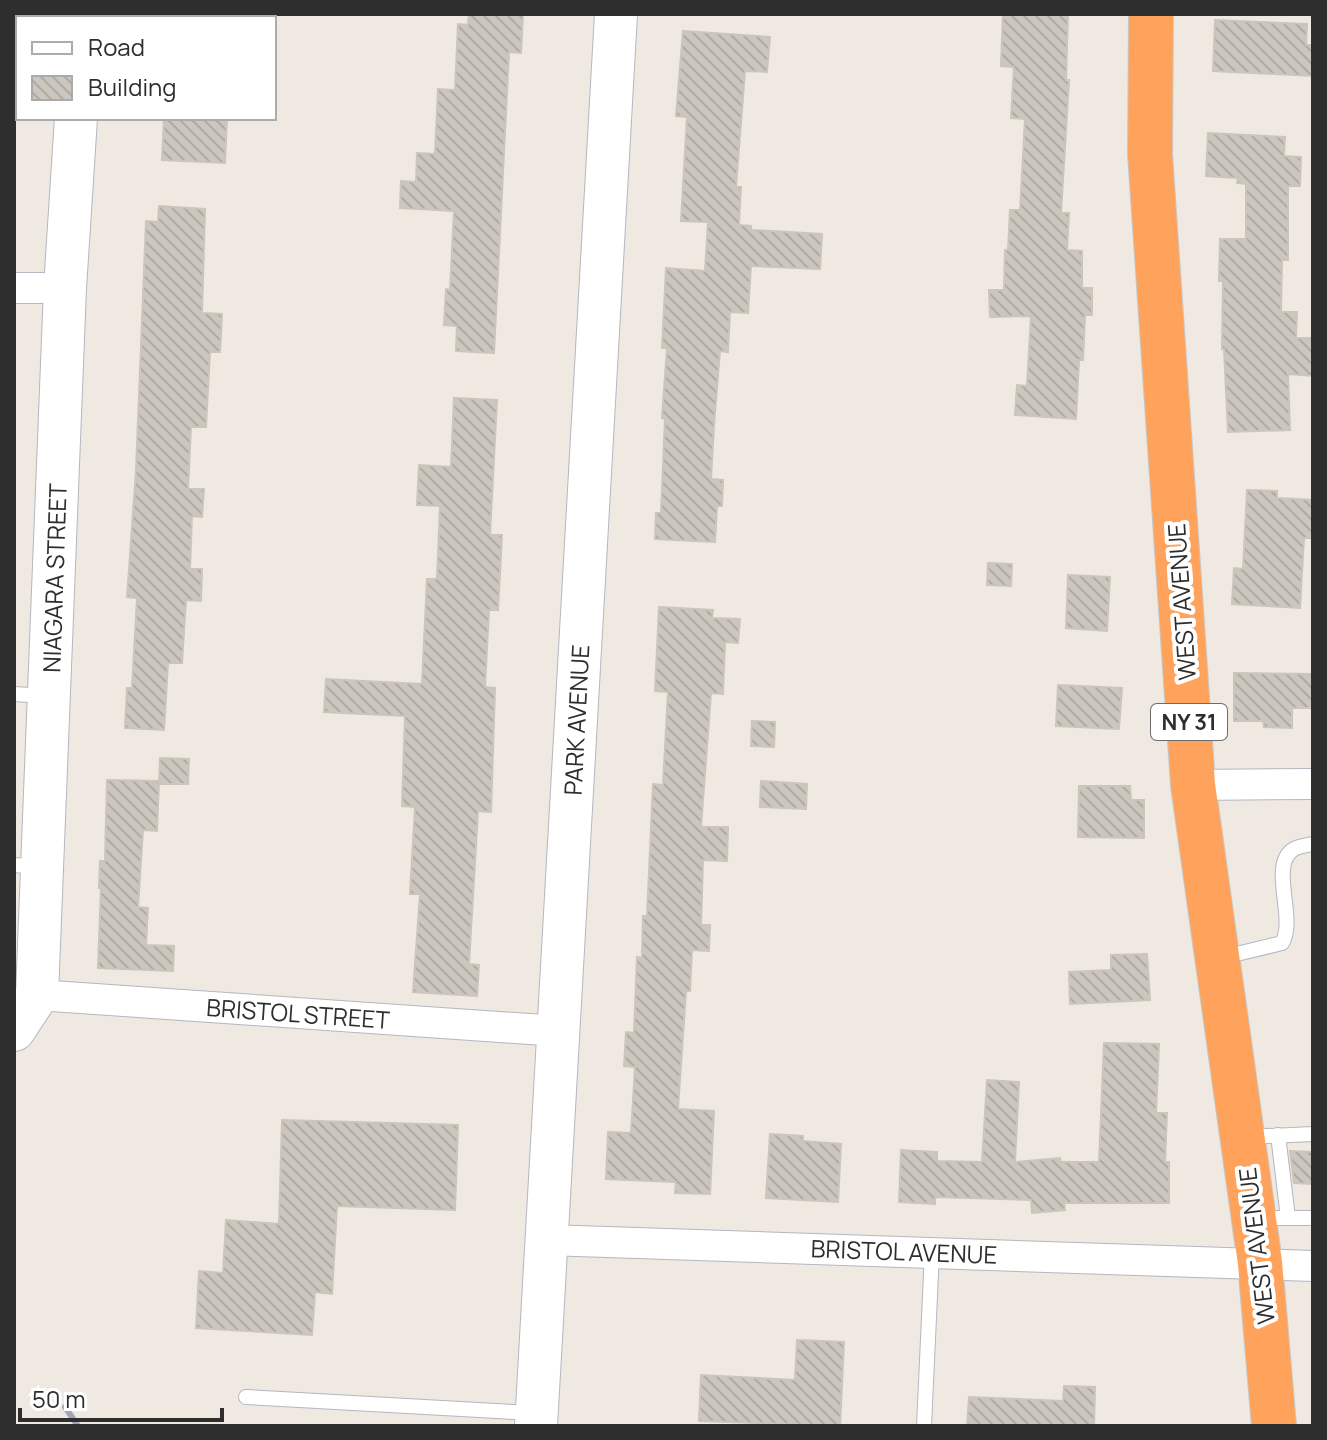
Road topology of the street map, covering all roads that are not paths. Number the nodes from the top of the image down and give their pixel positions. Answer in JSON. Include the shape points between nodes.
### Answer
{"nodes":[{"id":1,"x":616,"y":14,"type":"edge"},
{"id":2,"x":1151,"y":14,"type":"edge"},
{"id":3,"x":76,"y":120,"type":"edge"},
{"id":4,"x":14,"y":288,"type":"edge"},
{"id":5,"x":65,"y":288,"type":"junction"},
{"id":6,"x":32,"y":695,"type":"edge"},
{"id":7,"x":1313,"y":784,"type":"edge"},
{"id":8,"x":1193,"y":785,"type":"junction"},
{"id":9,"x":1313,"y":844,"type":"edge"},
{"id":10,"x":28,"y":866,"type":"edge"},
{"id":11,"x":1218,"y":958,"type":"junction"},
{"id":12,"x":37,"y":995,"type":"junction"},
{"id":13,"x":14,"y":1030,"type":"edge"},
{"id":14,"x":558,"y":1031,"type":"junction"},
{"id":15,"x":1313,"y":1134,"type":"edge"},
{"id":16,"x":1260,"y":1136,"type":"junction"},
{"id":17,"x":1271,"y":1218,"type":"junction"},
{"id":18,"x":1313,"y":1218,"type":"edge"},
{"id":19,"x":547,"y":1240,"type":"junction"},
{"id":20,"x":932,"y":1252,"type":"junction"},
{"id":21,"x":1260,"y":1263,"type":"junction"},
{"id":22,"x":1313,"y":1266,"type":"edge"},
{"id":23,"x":246,"y":1397,"type":"dead end"},
{"id":24,"x":536,"y":1420,"type":"edge"},
{"id":25,"x":924,"y":1426,"type":"edge"},
{"id":26,"x":1274,"y":1426,"type":"edge"}],
"edges":[{"from":1,"to":14,"type":"main road","name":"PARK AVENUE"},
{"from":2,"to":8,"type":"highway","name":"WEST AVENUE","number":"NY 31","via":[[1150,154]]},
{"from":3,"to":5,"type":"main road","name":"NIAGARA STREET"},
{"from":4,"to":5,"type":"street"},
{"from":5,"to":6,"type":"main road","name":"NIAGARA STREET"},
{"from":6,"to":10,"type":"main road","name":"NIAGARA STREET"},
{"from":7,"to":8,"type":"street"},
{"from":8,"to":11,"type":"highway","name":"WEST AVENUE","number":"NY 31"},
{"from":9,"to":11,"type":"lane","via":[[1292,849],[1285,857],[1288,925],[1282,943]]},
{"from":10,"to":12,"type":"main road","name":"NIAGARA STREET"},
{"from":11,"to":16,"type":"highway","name":"WEST AVENUE","number":"NY 31"},
{"from":12,"to":13,"type":"main road"},
{"from":12,"to":14,"type":"street","name":"BRISTOL STREET"},
{"from":14,"to":19,"type":"main road","name":"PARK AVENUE"},
{"from":15,"to":16,"type":"lane"},
{"from":16,"to":17,"type":"highway","name":"WEST AVENUE","number":"NY 31"},
{"from":17,"to":18,"type":"lane"},
{"from":17,"to":21,"type":"highway","name":"WEST AVENUE","number":"NY 31"},
{"from":19,"to":20,"type":"street","name":"BRISTOL AVENUE"},
{"from":19,"to":24,"type":"main road","name":"PARK AVENUE"},
{"from":20,"to":21,"type":"street","name":"BRISTOL AVENUE"},
{"from":20,"to":25,"type":"lane"},
{"from":21,"to":22,"type":"street","name":"BRISTOL AVENUE"},
{"from":21,"to":26,"type":"highway","name":"WEST AVENUE","number":"NY 31"},
{"from":23,"to":24,"type":"lane"}]}
